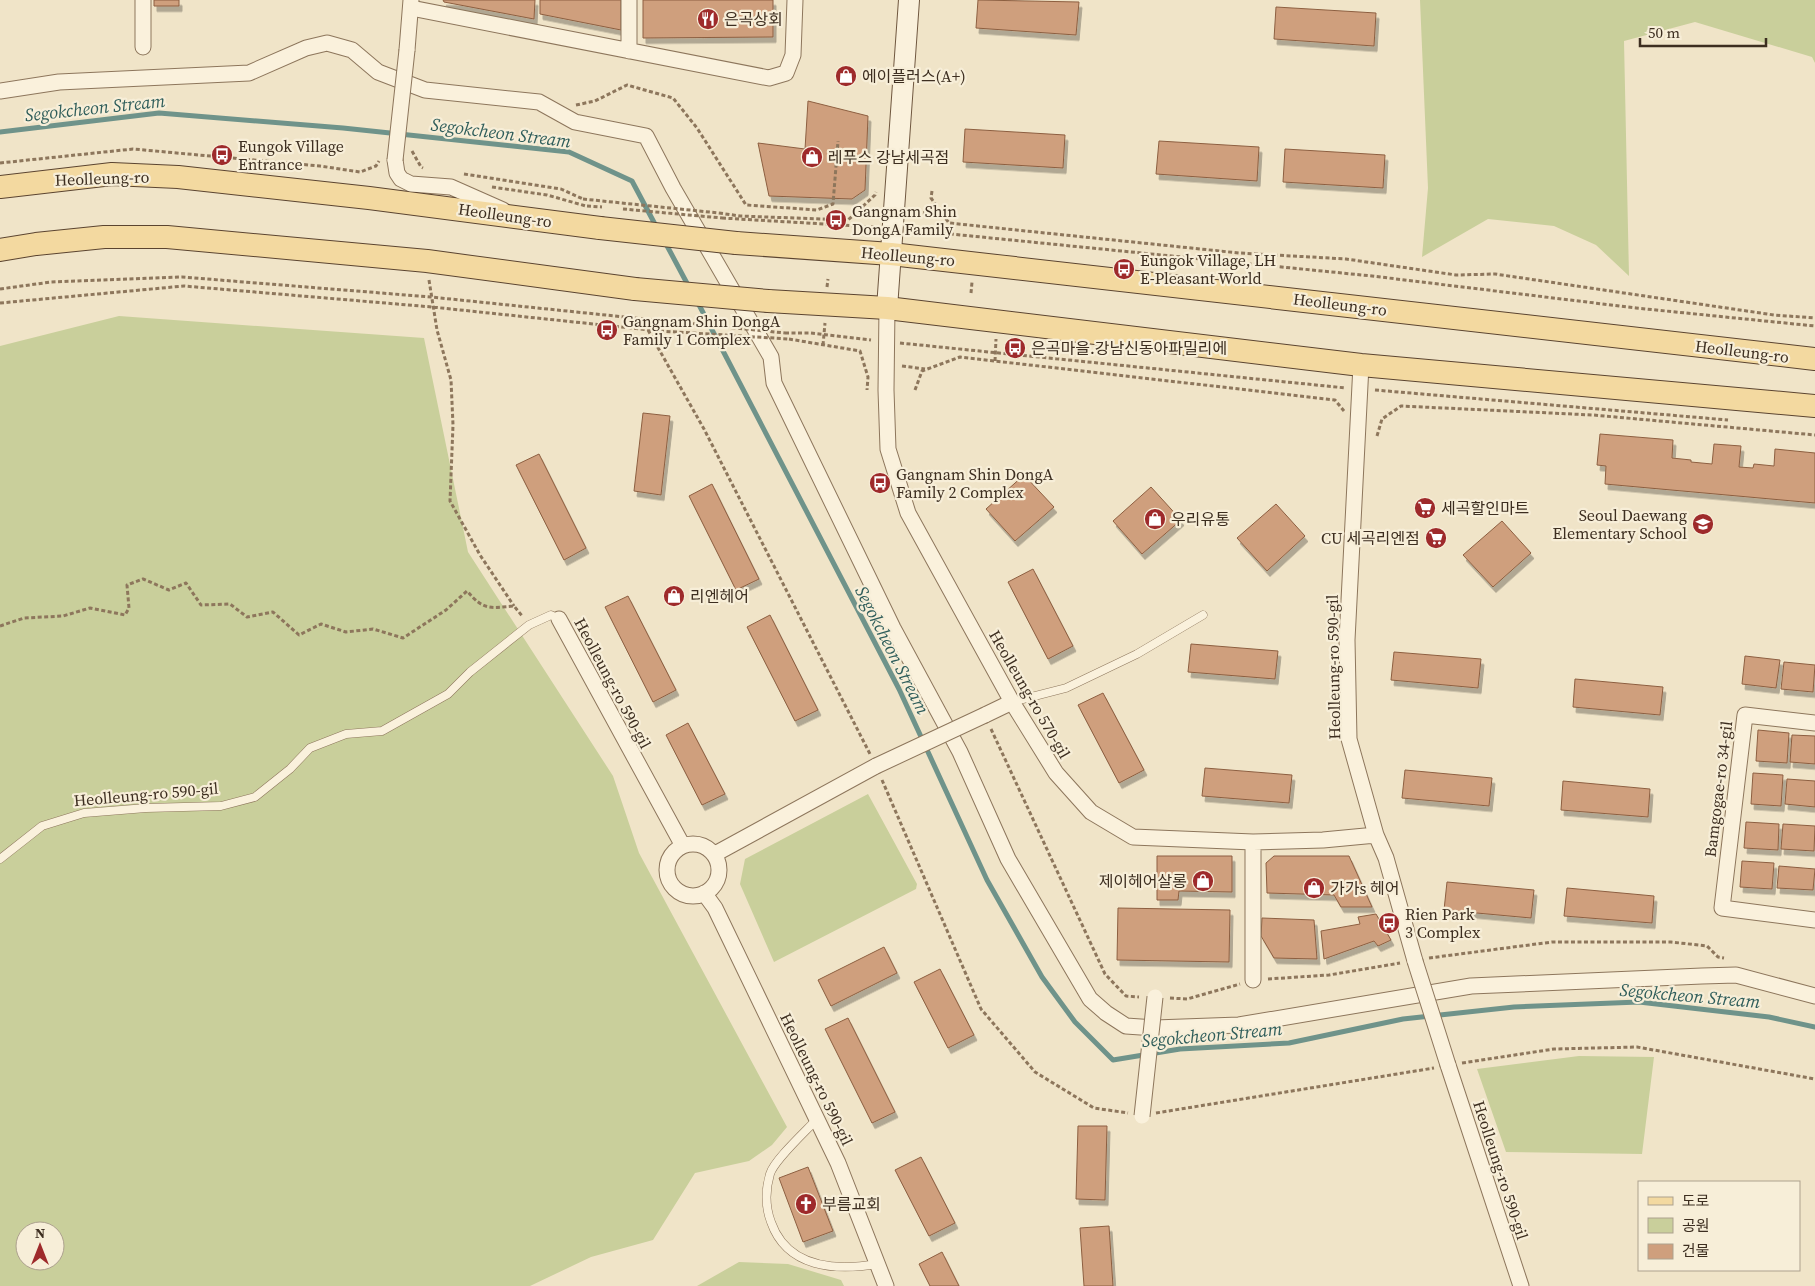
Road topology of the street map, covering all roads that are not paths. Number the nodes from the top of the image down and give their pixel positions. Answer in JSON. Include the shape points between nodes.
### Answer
{"nodes":[{"id":1,"x":143,"y":0,"type":"edge"},
{"id":2,"x":629,"y":0,"type":"edge"},
{"id":3,"x":795,"y":0,"type":"edge"},
{"id":4,"x":909,"y":0,"type":"edge"},
{"id":5,"x":411,"y":4,"type":"edge"},
{"id":6,"x":143,"y":47,"type":"dead end"},
{"id":7,"x":629,"y":51,"type":"junction"},
{"id":8,"x":0,"y":91,"type":"edge"},
{"id":9,"x":0,"y":187,"type":"edge"},
{"id":10,"x":516,"y":216,"type":"junction"},
{"id":11,"x":0,"y":250,"type":"edge"},
{"id":12,"x":891,"y":254,"type":"junction"},
{"id":13,"x":887,"y":308,"type":"junction"},
{"id":14,"x":1815,"y":359,"type":"edge"},
{"id":15,"x":1362,"y":365,"type":"junction"},
{"id":16,"x":1815,"y":406,"type":"edge"},
{"id":17,"x":1203,"y":614,"type":"dead end"},
{"id":18,"x":559,"y":619,"type":"joint"},
{"id":19,"x":1012,"y":702,"type":"junction"},
{"id":20,"x":1815,"y":723,"type":"edge"},
{"id":21,"x":1376,"y":835,"type":"junction"},
{"id":22,"x":1252,"y":842,"type":"junction"},
{"id":23,"x":683,"y":846,"type":"junction"},
{"id":24,"x":715,"y":854,"type":"junction"},
{"id":25,"x":0,"y":860,"type":"edge"},
{"id":26,"x":704,"y":893,"type":"junction"},
{"id":27,"x":1815,"y":920,"type":"edge"},
{"id":28,"x":1254,"y":980,"type":"road end"},
{"id":29,"x":1815,"y":996,"type":"edge"},
{"id":30,"x":1155,"y":997,"type":"road end"},
{"id":31,"x":1142,"y":1116,"type":"dead end"},
{"id":32,"x":817,"y":1119,"type":"junction"},
{"id":33,"x":877,"y":1264,"type":"junction"},
{"id":34,"x":886,"y":1286,"type":"edge"},
{"id":35,"x":1521,"y":1286,"type":"edge"}],
"edges":[{"from":1,"to":6,"type":"street"},
{"from":2,"to":7,"type":"street"},
{"from":3,"to":7,"type":"street","via":[[793,55],[786,73],[769,78]]},
{"from":4,"to":12,"type":"street"},
{"from":5,"to":7,"type":"street"},
{"from":5,"to":10,"type":"street","bridge":true,"via":[[395,160],[397,173],[412,184],[451,187]]},
{"from":8,"to":29,"type":"street","via":[[60,82],[249,73],[306,48],[327,43],[352,50],[378,72],[425,90],[539,102],[575,122],[646,136],[771,357],[774,382],[893,628],[960,752],[1008,859],[1090,999],[1126,1026],[1239,1025],[1471,986],[1736,974]]},
{"from":9,"to":10,"type":"main road","name":"Heolleung-ro","via":[[112,174],[178,177]]},
{"from":10,"to":12,"type":"main road","name":"Heolleung-ro","bridge":true,"via":[[603,218],[736,243]]},
{"from":11,"to":13,"type":"main road","bridge":true,"via":[[104,237],[168,237],[427,261],[768,302]]},
{"from":12,"to":13,"type":"street"},
{"from":12,"to":14,"type":"main road","name":"Heolleung-ro"},
{"from":13,"to":15,"type":"main road"},
{"from":13,"to":19,"type":"street","name":"Heolleung-ro 570-gil","via":[[888,449],[908,513]]},
{"from":15,"to":16,"type":"main road"},
{"from":15,"to":21,"type":"street","name":"Heolleung-ro 590-gil","via":[[1347,640],[1349,739]]},
{"from":17,"to":19,"type":"lane","via":[[1137,654],[1066,688]]},
{"from":18,"to":23,"type":"street","name":"Heolleung-ro 590-gil"},
{"from":18,"to":25,"type":"lane","name":"Heolleung-ro 590-gil","via":[[551,615],[529,625],[448,694],[382,731],[346,734],[310,748],[255,797],[221,806],[84,814],[42,826]]},
{"from":19,"to":22,"type":"street","name":"Heolleung-ro 570-gil","via":[[1056,773],[1091,812],[1133,837]]},
{"from":19,"to":24,"type":"street","bridge":true,"via":[[876,766]]},
{"from":20,"to":27,"type":"street","name":"Bamgogae-ro 34-gil","via":[[1745,715],[1722,908]]},
{"from":21,"to":22,"type":"street","name":"Heolleung-ro 570-gil"},
{"from":21,"to":35,"type":"street","name":"Heolleung-ro 590-gil","bridge":true},
{"from":22,"to":28,"type":"street"},
{"from":23,"to":24,"type":"street","via":[[699,845]]},
{"from":23,"to":26,"type":"street","via":[[670,858],[667,866],[669,880],[681,893]]},
{"from":24,"to":26,"type":"street","via":[[720,873],[712,888]]},
{"from":26,"to":32,"type":"street","name":"Heolleung-ro 590-gil","via":[[715,908]]},
{"from":30,"to":31,"type":"street","bridge":true},
{"from":32,"to":33,"type":"street","name":"Heolleung-ro 590-gil","via":[[838,1163]]},
{"from":32,"to":33,"type":"lane","via":[[770,1172],[765,1206],[777,1238],[792,1254],[820,1265],[855,1268]]},
{"from":33,"to":34,"type":"street","name":"Heolleung-ro 590-gil"}]}
